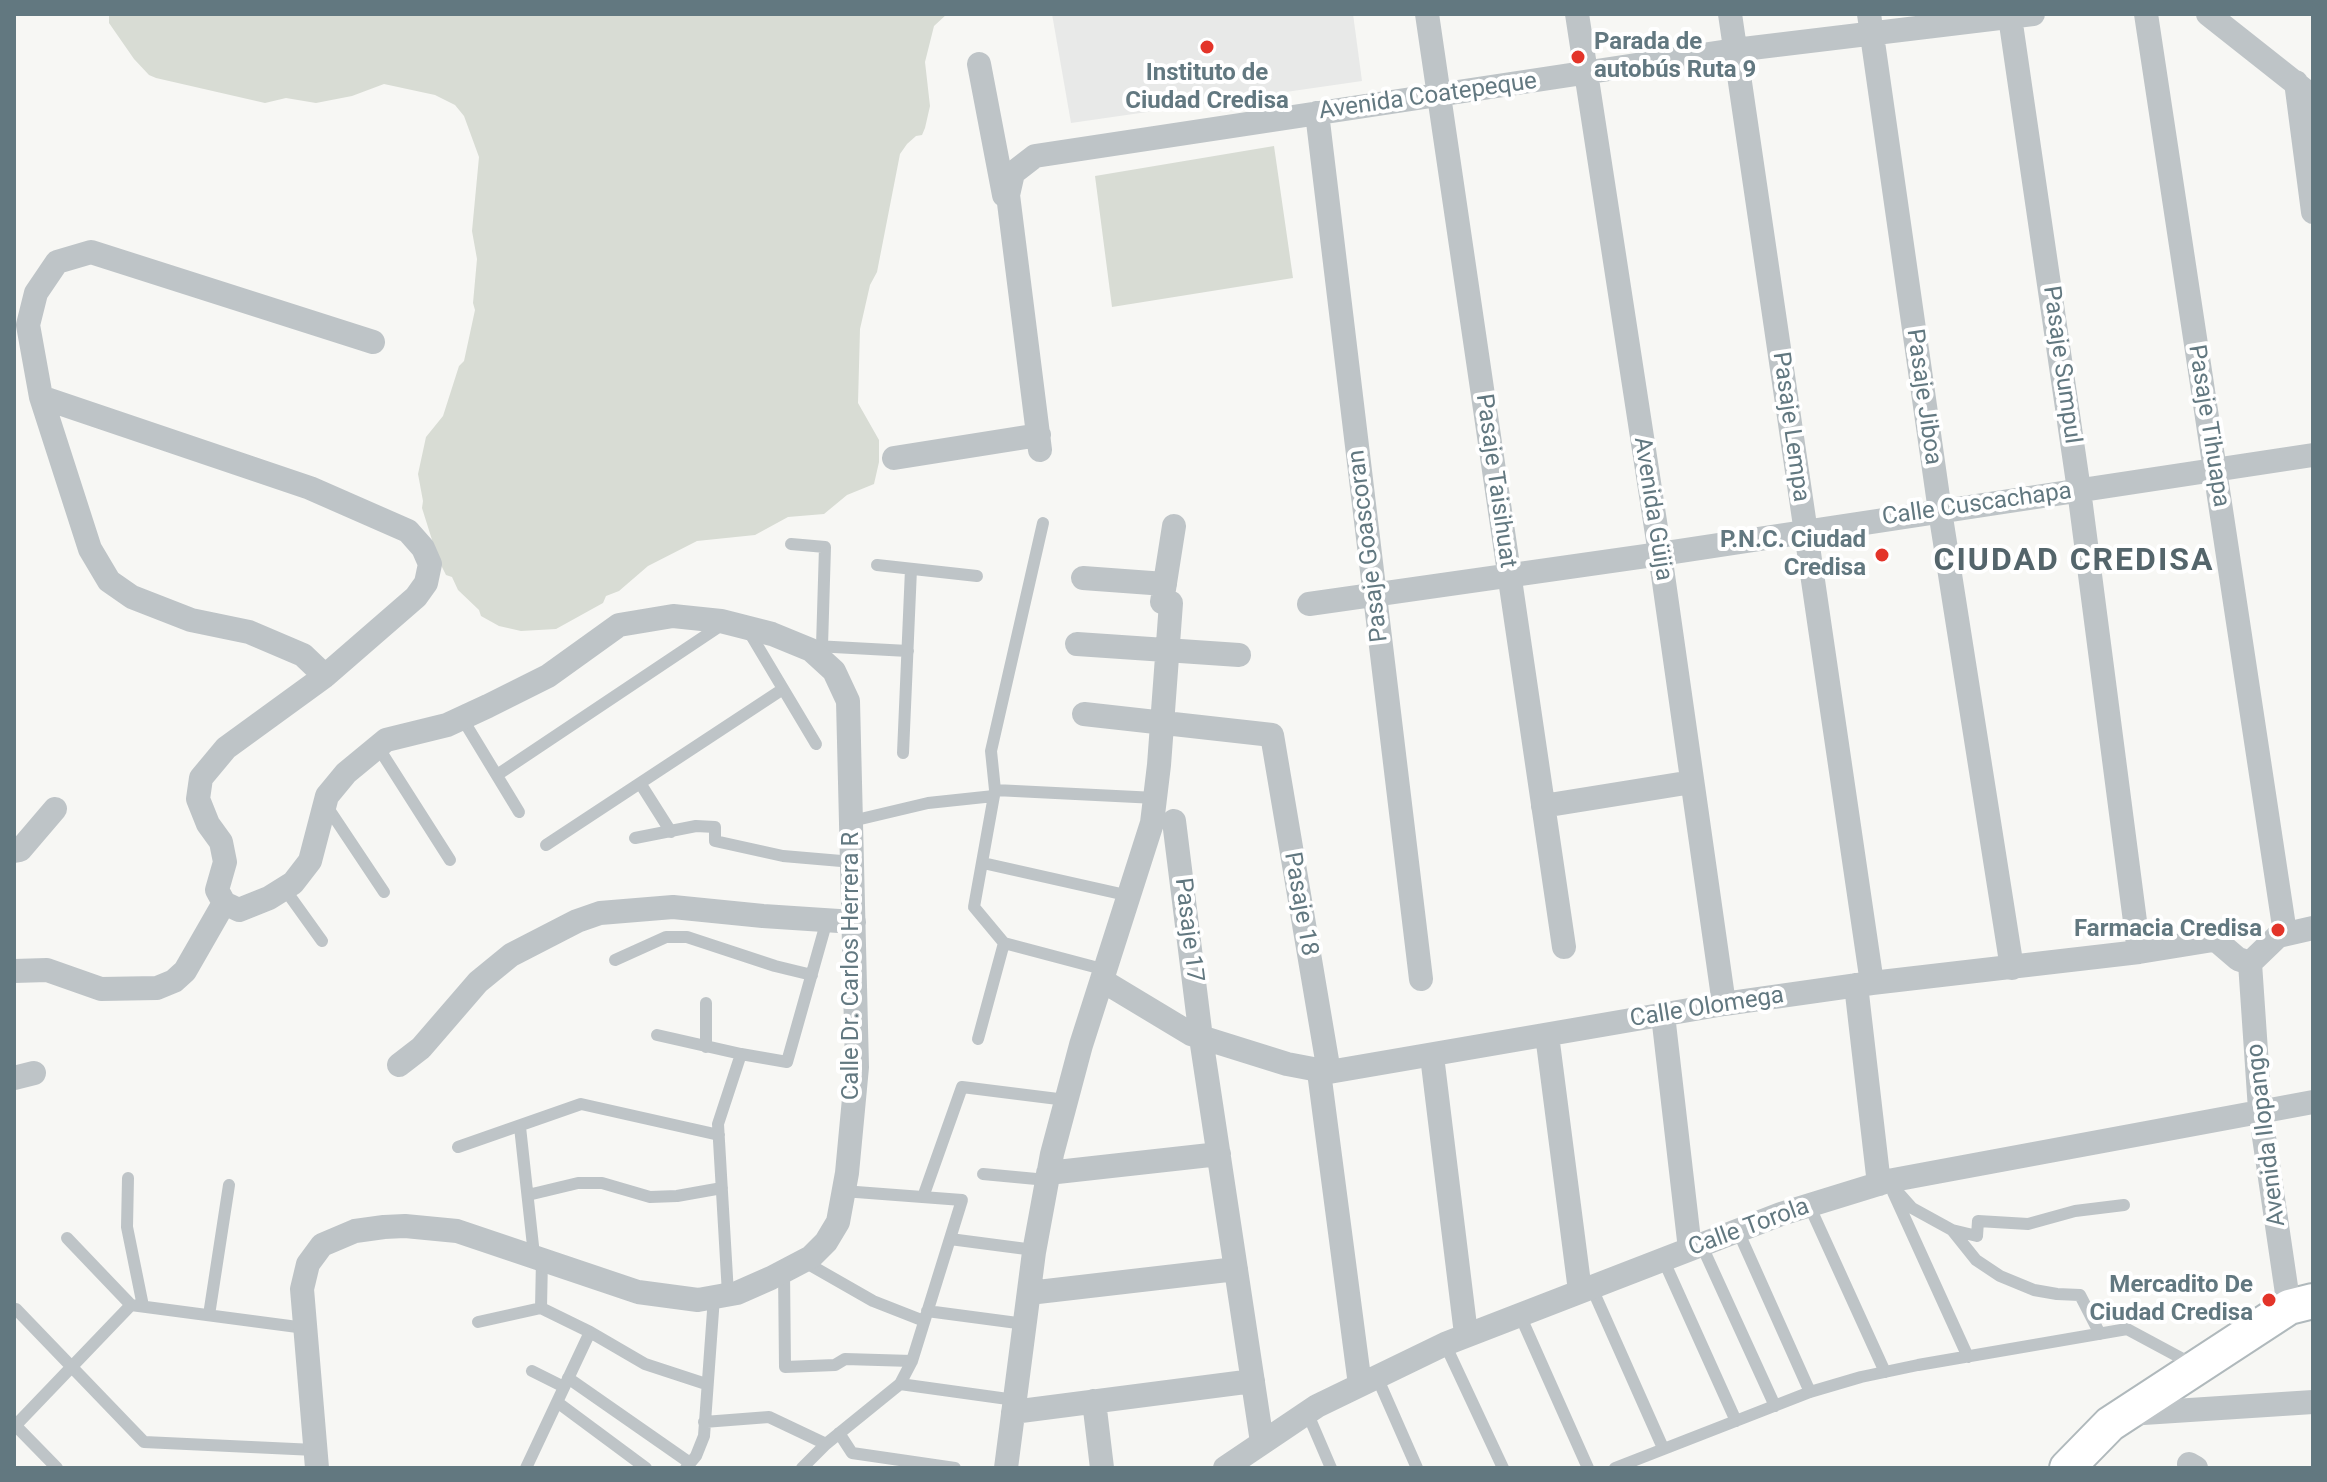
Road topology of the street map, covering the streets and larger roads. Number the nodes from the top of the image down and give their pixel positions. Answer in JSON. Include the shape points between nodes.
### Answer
{"nodes":[{"id":1,"x":1427,"y":14,"type":"edge"},
{"id":2,"x":1577,"y":14,"type":"edge"},
{"id":3,"x":1730,"y":14,"type":"edge"},
{"id":4,"x":2146,"y":14,"type":"edge"},
{"id":5,"x":2208,"y":14,"type":"edge"},
{"id":6,"x":2022,"y":15,"type":"edge"},
{"id":7,"x":1871,"y":23,"type":"edge"},
{"id":8,"x":1735,"y":50,"type":"junction"},
{"id":9,"x":979,"y":64,"type":"dead end"},
{"id":10,"x":1584,"y":73,"type":"junction"},
{"id":11,"x":2305,"y":90,"type":"edge"},
{"id":12,"x":1439,"y":95,"type":"junction"},
{"id":13,"x":1317,"y":113,"type":"junction"},
{"id":14,"x":2313,"y":212,"type":"edge"},
{"id":15,"x":1011,"y":232,"type":"junction"},
{"id":16,"x":373,"y":342,"type":"dead end"},
{"id":17,"x":41,"y":397,"type":"junction"},
{"id":18,"x":2313,"y":455,"type":"edge"},
{"id":19,"x":894,"y":458,"type":"dead end"},
{"id":20,"x":2214,"y":470,"type":"junction"},
{"id":21,"x":2079,"y":490,"type":"junction"},
{"id":22,"x":1940,"y":511,"type":"junction"},
{"id":23,"x":1174,"y":526,"type":"dead end"},
{"id":24,"x":1806,"y":531,"type":"junction"},
{"id":25,"x":1660,"y":554,"type":"junction"},
{"id":26,"x":1509,"y":575,"type":"junction"},
{"id":27,"x":1083,"y":578,"type":"dead end"},
{"id":28,"x":1165,"y":584,"type":"junction"},
{"id":29,"x":1375,"y":594,"type":"junction"},
{"id":30,"x":1309,"y":604,"type":"dead end"},
{"id":31,"x":1077,"y":644,"type":"dead end"},
{"id":32,"x":1167,"y":649,"type":"junction"},
{"id":33,"x":1239,"y":655,"type":"dead end"},
{"id":34,"x":325,"y":676,"type":"junction"},
{"id":35,"x":1084,"y":714,"type":"dead end"},
{"id":36,"x":1162,"y":721,"type":"junction"},
{"id":37,"x":1692,"y":782,"type":"junction"},
{"id":38,"x":1543,"y":806,"type":"junction"},
{"id":39,"x":55,"y":809,"type":"dead end"},
{"id":40,"x":1174,"y":821,"type":"dead end"},
{"id":41,"x":14,"y":851,"type":"edge"},
{"id":42,"x":224,"y":903,"type":"junction"},
{"id":43,"x":854,"y":922,"type":"junction"},
{"id":44,"x":2313,"y":928,"type":"edge"},
{"id":45,"x":2285,"y":933,"type":"junction"},
{"id":46,"x":1564,"y":947,"type":"dead end"},
{"id":47,"x":2139,"y":952,"type":"junction"},
{"id":48,"x":2250,"y":963,"type":"junction"},
{"id":49,"x":2012,"y":968,"type":"junction"},
{"id":50,"x":14,"y":971,"type":"edge"},
{"id":51,"x":1105,"y":975,"type":"junction"},
{"id":52,"x":1421,"y":979,"type":"dead end"},
{"id":53,"x":1864,"y":984,"type":"junction"},
{"id":54,"x":1724,"y":1004,"type":"junction"},
{"id":55,"x":1663,"y":1015,"type":"junction"},
{"id":56,"x":1547,"y":1035,"type":"junction"},
{"id":57,"x":1201,"y":1038,"type":"junction"},
{"id":58,"x":1432,"y":1056,"type":"junction"},
{"id":59,"x":399,"y":1065,"type":"dead end"},
{"id":60,"x":1324,"y":1072,"type":"junction"},
{"id":61,"x":2313,"y":1102,"type":"edge"},
{"id":62,"x":2260,"y":1110,"type":"junction"},
{"id":63,"x":1219,"y":1154,"type":"junction"},
{"id":64,"x":1048,"y":1177,"type":"junction"},
{"id":65,"x":1884,"y":1183,"type":"junction"},
{"id":66,"x":1696,"y":1247,"type":"junction"},
{"id":67,"x":1236,"y":1269,"type":"junction"},
{"id":68,"x":1585,"y":1289,"type":"junction"},
{"id":69,"x":1029,"y":1293,"type":"junction"},
{"id":70,"x":2301,"y":1304,"type":"edge"},
{"id":71,"x":1455,"y":1339,"type":"junction"},
{"id":72,"x":1253,"y":1381,"type":"junction"},
{"id":73,"x":1368,"y":1381,"type":"junction"},
{"id":74,"x":1094,"y":1401,"type":"junction"},
{"id":75,"x":2313,"y":1402,"type":"edge"},
{"id":76,"x":1014,"y":1406,"type":"junction"},
{"id":77,"x":2125,"y":1414,"type":"junction"},
{"id":78,"x":1262,"y":1442,"type":"junction"},
{"id":79,"x":316,"y":1459,"type":"edge"},
{"id":80,"x":1235,"y":1465,"type":"edge"},
{"id":81,"x":1006,"y":1468,"type":"edge"},
{"id":82,"x":1102,"y":1468,"type":"edge"},
{"id":83,"x":2067,"y":1468,"type":"edge"}],
"edges":[{"from":1,"to":12,"type":"street","name":"Pasaje Taisihuat"},
{"from":2,"to":10,"type":"street","name":"Avenida Güija"},
{"from":3,"to":8,"type":"street","name":"Pasaje Lempa"},
{"from":4,"to":20,"type":"street","name":"Pasaje Tihuapa"},
{"from":5,"to":11,"type":"street"},
{"from":6,"to":7,"type":"street","name":"Avenida Coatepeque"},
{"from":6,"to":21,"type":"street","name":"Pasaje Sumpul"},
{"from":7,"to":8,"type":"street","name":"Avenida Coatepeque"},
{"from":7,"to":22,"type":"street","name":"Pasaje Jiboa"},
{"from":8,"to":10,"type":"street","name":"Avenida Coatepeque"},
{"from":8,"to":24,"type":"street","name":"Pasaje Lempa"},
{"from":9,"to":15,"type":"street"},
{"from":10,"to":12,"type":"street","name":"Avenida Coatepeque"},
{"from":10,"to":25,"type":"street","name":"Avenida Güija"},
{"from":11,"to":14,"type":"street"},
{"from":12,"to":13,"type":"street","name":"Avenida Coatepeque"},
{"from":12,"to":26,"type":"street","name":"Pasaje Taisihuat"},
{"from":13,"to":15,"type":"street","name":"Avenida Coatepeque","via":[[1035,156],[1013,173],[1008,195]]},
{"from":13,"to":29,"type":"street","name":"Pasaje Goascoran"},
{"from":15,"to":19,"type":"street","name":"Avenida Coatepeque","via":[[1040,443]]},
{"from":16,"to":17,"type":"street","via":[[91,252],[57,262],[36,293],[28,325]]},
{"from":17,"to":34,"type":"street","via":[[90,549],[109,581],[132,597],[191,620],[249,632],[303,655]]},
{"from":17,"to":34,"type":"street","via":[[310,488],[408,531],[430,564],[426,583]]},
{"from":18,"to":20,"type":"street","name":"Calle Cuscachapa"},
{"from":20,"to":21,"type":"street","name":"Calle Cuscachapa"},
{"from":20,"to":45,"type":"street","name":"Pasaje Tihuapa"},
{"from":21,"to":22,"type":"street","name":"Calle Cuscachapa"},
{"from":21,"to":47,"type":"street","name":"Pasaje Sumpul"},
{"from":22,"to":24,"type":"street","name":"Calle Cuscachapa"},
{"from":22,"to":49,"type":"street","name":"Pasaje Jiboa"},
{"from":23,"to":28,"type":"street"},
{"from":24,"to":25,"type":"street","name":"Calle Cuscachapa"},
{"from":24,"to":53,"type":"street","name":"Pasaje Lempa"},
{"from":25,"to":26,"type":"street","name":"Calle Cuscachapa"},
{"from":25,"to":37,"type":"street","name":"Avenida Güija"},
{"from":26,"to":29,"type":"street","name":"Calle Cuscachapa"},
{"from":26,"to":38,"type":"street","name":"Pasaje Taisihuat"},
{"from":27,"to":28,"type":"street"},
{"from":28,"to":32,"type":"street","via":[[1162,602],[1171,603]]},
{"from":29,"to":30,"type":"street","name":"Calle Cuscachapa"},
{"from":29,"to":52,"type":"street","name":"Pasaje Goascoran"},
{"from":31,"to":32,"type":"street"},
{"from":32,"to":33,"type":"street"},
{"from":32,"to":36,"type":"street"},
{"from":34,"to":42,"type":"street","via":[[226,748],[201,778],[198,799],[221,842],[225,862],[217,890]]},
{"from":35,"to":36,"type":"street"},
{"from":36,"to":51,"type":"street","via":[[1147,845]]},
{"from":36,"to":60,"type":"street","name":"Pasaje 18","via":[[1272,735]]},
{"from":37,"to":38,"type":"street"},
{"from":37,"to":54,"type":"street","name":"Avenida Güija"},
{"from":38,"to":46,"type":"street","name":"Pasaje Taisihuat"},
{"from":39,"to":41,"type":"street"},
{"from":40,"to":57,"type":"street","name":"Pasaje 17"},
{"from":42,"to":43,"type":"street","name":"Calle Dr. Carlos Herrera R","via":[[239,910],[293,883],[310,861],[327,796],[386,740],[447,725],[548,676],[619,625],[673,616],[736,624],[810,645],[834,671],[848,701]]},
{"from":42,"to":50,"type":"street","via":[[185,971],[157,988],[101,989],[47,970]]},
{"from":43,"to":59,"type":"street","via":[[673,907],[600,913],[511,955]]},
{"from":43,"to":79,"type":"street","name":"Calle Dr. Carlos Herrera R","via":[[857,1067],[838,1222],[826,1242],[794,1266],[698,1300],[638,1292],[457,1231],[405,1226],[355,1231],[322,1245],[308,1264],[302,1289]]},
{"from":44,"to":45,"type":"street"},
{"from":45,"to":48,"type":"street"},
{"from":47,"to":48,"type":"street","name":"Calle Olomega","via":[[2214,940]]},
{"from":47,"to":49,"type":"street","name":"Calle Olomega"},
{"from":48,"to":62,"type":"street","name":"Avenida Ilopango"},
{"from":49,"to":53,"type":"street","name":"Calle Olomega"},
{"from":51,"to":57,"type":"street","name":"Calle Olomega","via":[[1170,1023]]},
{"from":51,"to":64,"type":"street"},
{"from":53,"to":54,"type":"street","name":"Calle Olomega"},
{"from":53,"to":65,"type":"street","name":"Pasaje Lempa"},
{"from":54,"to":55,"type":"street","name":"Calle Olomega"},
{"from":55,"to":56,"type":"street","name":"Calle Olomega"},
{"from":55,"to":66,"type":"street"},
{"from":56,"to":58,"type":"street","name":"Calle Olomega"},
{"from":56,"to":68,"type":"street"},
{"from":57,"to":60,"type":"street","name":"Calle Olomega"},
{"from":57,"to":63,"type":"street","name":"Pasaje 17"},
{"from":58,"to":60,"type":"street","name":"Calle Olomega"},
{"from":58,"to":71,"type":"street"},
{"from":60,"to":73,"type":"street","name":"Pasaje 18"},
{"from":61,"to":62,"type":"street","name":"Calle Torola"},
{"from":62,"to":65,"type":"street","name":"Calle Torola"},
{"from":62,"to":70,"type":"street","name":"Avenida Ilopango"},
{"from":63,"to":64,"type":"street"},
{"from":63,"to":67,"type":"street","name":"Pasaje 17"},
{"from":64,"to":69,"type":"street"},
{"from":65,"to":66,"type":"street","name":"Calle Torola"},
{"from":66,"to":68,"type":"street","name":"Calle Torola"},
{"from":67,"to":69,"type":"street"},
{"from":67,"to":72,"type":"street","name":"Pasaje 17"},
{"from":68,"to":71,"type":"street","name":"Calle Torola"},
{"from":69,"to":76,"type":"street"},
{"from":70,"to":77,"type":"street"},
{"from":71,"to":73,"type":"street","name":"Calle Torola"},
{"from":72,"to":74,"type":"street"},
{"from":72,"to":78,"type":"street","name":"Pasaje 17"},
{"from":73,"to":78,"type":"street","name":"Calle Torola"},
{"from":74,"to":76,"type":"street"},
{"from":74,"to":82,"type":"street"},
{"from":75,"to":77,"type":"street"},
{"from":76,"to":81,"type":"street"},
{"from":77,"to":83,"type":"street"},
{"from":78,"to":80,"type":"street","name":"Calle Torola"}]}
